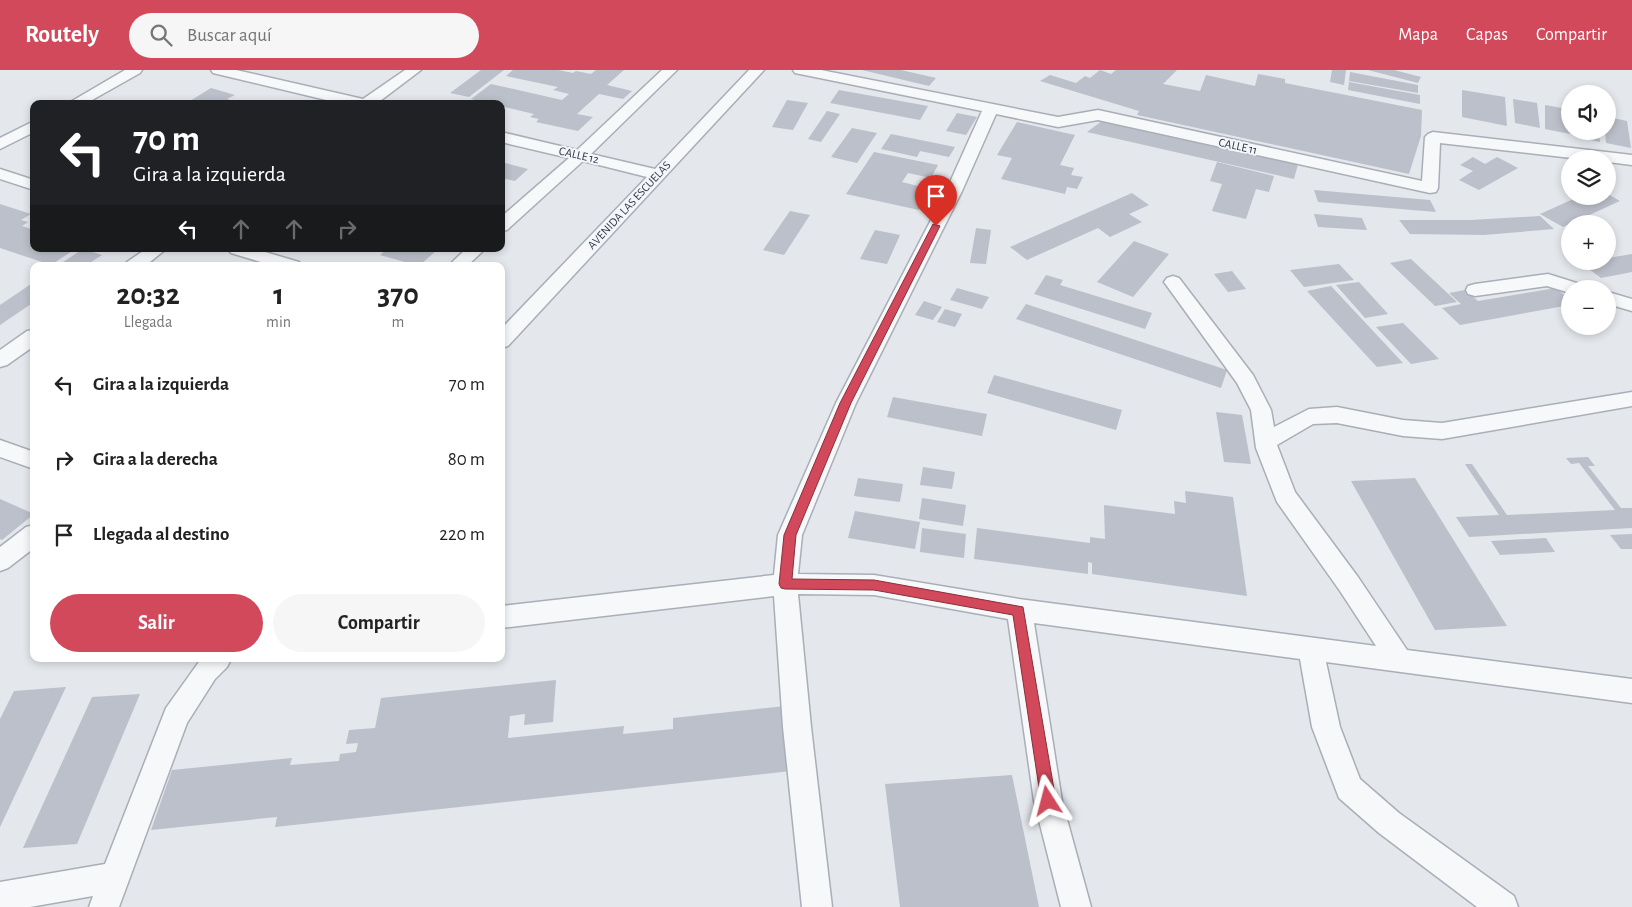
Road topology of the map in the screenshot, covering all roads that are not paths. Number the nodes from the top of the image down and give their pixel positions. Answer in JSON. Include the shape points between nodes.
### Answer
{"nodes":[{"id":1,"x":135,"y":70,"type":"edge"},
{"id":2,"x":218,"y":70,"type":"edge"},
{"id":3,"x":414,"y":70,"type":"edge"},
{"id":4,"x":670,"y":70,"type":"edge"},
{"id":5,"x":757,"y":70,"type":"edge"},
{"id":6,"x":800,"y":70,"type":"edge"},
{"id":7,"x":81,"y":100,"type":"edge"},
{"id":8,"x":347,"y":100,"type":"edge"},
{"id":9,"x":370,"y":100,"type":"edge"},
{"id":10,"x":991,"y":108,"type":"junction"},
{"id":11,"x":30,"y":128,"type":"edge"},
{"id":12,"x":505,"y":138,"type":"edge"},
{"id":13,"x":0,"y":144,"type":"edge"},
{"id":14,"x":580,"y":156,"type":"junction"},
{"id":15,"x":1632,"y":160,"type":"edge"},
{"id":16,"x":0,"y":174,"type":"edge"},
{"id":17,"x":657,"y":174,"type":"junction"},
{"id":18,"x":30,"y":184,"type":"edge"},
{"id":19,"x":505,"y":222,"type":"edge"},
{"id":20,"x":154,"y":252,"type":"edge"},
{"id":21,"x":247,"y":252,"type":"edge"},
{"id":22,"x":473,"y":252,"type":"edge"},
{"id":23,"x":139,"y":262,"type":"edge"},
{"id":24,"x":280,"y":262,"type":"edge"},
{"id":25,"x":461,"y":262,"type":"edge"},
{"id":26,"x":1173,"y":282,"type":"dead end"},
{"id":27,"x":1561,"y":284,"type":"edge"},
{"id":28,"x":1475,"y":290,"type":"dead end"},
{"id":29,"x":1616,"y":300,"type":"edge"},
{"id":30,"x":1632,"y":305,"type":"edge"},
{"id":31,"x":505,"y":334,"type":"edge"},
{"id":32,"x":30,"y":339,"type":"edge"},
{"id":33,"x":0,"y":360,"type":"edge"},
{"id":34,"x":1632,"y":399,"type":"edge"},
{"id":35,"x":1266,"y":440,"type":"junction"},
{"id":36,"x":0,"y":448,"type":"edge"},
{"id":37,"x":30,"y":459,"type":"edge"},
{"id":38,"x":30,"y":537,"type":"edge"},
{"id":39,"x":0,"y":561,"type":"edge"},
{"id":40,"x":785,"y":584,"type":"junction"},
{"id":41,"x":1019,"y":610,"type":"junction"},
{"id":42,"x":505,"y":617,"type":"edge"},
{"id":43,"x":1311,"y":650,"type":"junction"},
{"id":44,"x":215,"y":662,"type":"edge"},
{"id":45,"x":1400,"y":662,"type":"junction"},
{"id":46,"x":1632,"y":691,"type":"edge"},
{"id":47,"x":115,"y":877,"type":"junction"},
{"id":48,"x":0,"y":896,"type":"edge"},
{"id":49,"x":104,"y":907,"type":"edge"},
{"id":50,"x":817,"y":907,"type":"edge"},
{"id":51,"x":1076,"y":907,"type":"edge"},
{"id":52,"x":1503,"y":907,"type":"edge"}],
"edges":[{"from":1,"to":7,"type":"street"},
{"from":2,"to":8,"type":"street"},
{"from":3,"to":9,"type":"street"},
{"from":4,"to":14,"type":"street"},
{"from":5,"to":17,"type":"street","name":"AVENIDA LAS ESCUELAS"},
{"from":6,"to":10,"type":"street","name":"CALLE 11"},
{"from":10,"to":15,"type":"street","name":"CALLE 11","via":[[1058,122],[1098,115],[1430,188],[1434,137]]},
{"from":10,"to":40,"type":"street","via":[[954,191],[846,403],[790,535]]},
{"from":11,"to":13,"type":"street"},
{"from":12,"to":14,"type":"street","name":"CALLE 12"},
{"from":14,"to":17,"type":"street","name":"CALLE 12"},
{"from":14,"to":19,"type":"street"},
{"from":16,"to":18,"type":"street"},
{"from":17,"to":31,"type":"street","name":"AVENIDA LAS ESCUELAS"},
{"from":20,"to":23,"type":"street"},
{"from":21,"to":24,"type":"street"},
{"from":22,"to":25,"type":"street"},
{"from":26,"to":35,"type":"street","via":[[1246,380],[1261,410]]},
{"from":27,"to":28,"type":"street","via":[[1548,280]]},
{"from":29,"to":30,"type":"street"},
{"from":32,"to":33,"type":"street"},
{"from":34,"to":35,"type":"street","via":[[1442,432],[1337,415],[1309,418]]},
{"from":35,"to":45,"type":"street","via":[[1284,496],[1349,584]]},
{"from":36,"to":37,"type":"street"},
{"from":38,"to":39,"type":"street"},
{"from":40,"to":41,"type":"street","via":[[874,585]]},
{"from":40,"to":42,"type":"street"},
{"from":40,"to":50,"type":"street"},
{"from":41,"to":43,"type":"street"},
{"from":41,"to":51,"type":"street","via":[[1048,801]]},
{"from":43,"to":45,"type":"street"},
{"from":43,"to":52,"type":"street","via":[[1326,727],[1349,788],[1390,823]]},
{"from":44,"to":47,"type":"street","via":[[176,716]]},
{"from":45,"to":46,"type":"street"},
{"from":47,"to":48,"type":"street"},
{"from":47,"to":49,"type":"street"}]}
